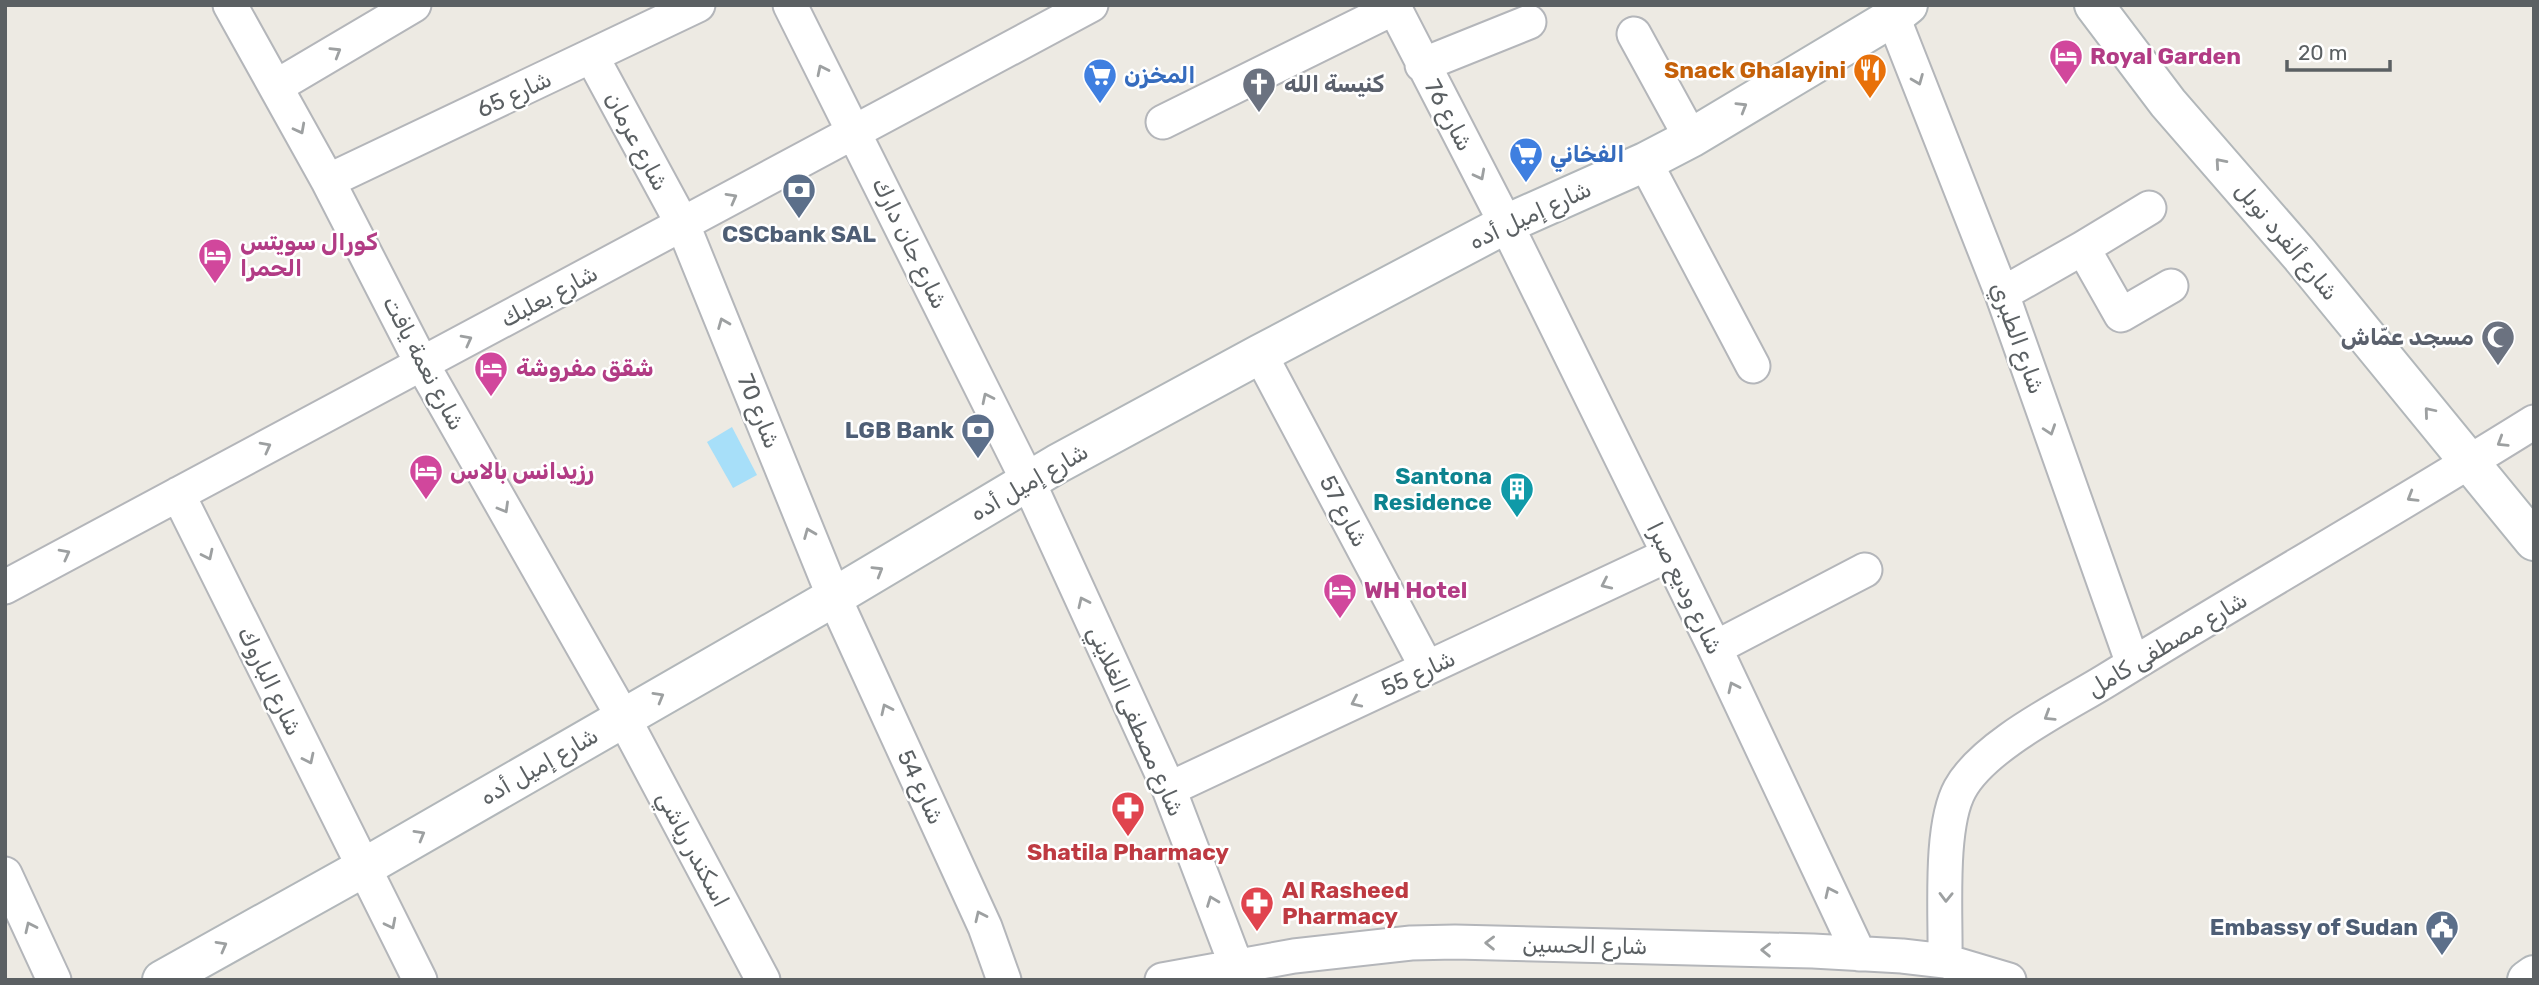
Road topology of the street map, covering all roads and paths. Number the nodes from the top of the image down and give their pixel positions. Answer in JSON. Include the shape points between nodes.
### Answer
{"nodes":[{"id":1,"x":230,"y":5,"type":"edge"},
{"id":2,"x":414,"y":5,"type":"edge"},
{"id":3,"x":698,"y":5,"type":"edge"},
{"id":4,"x":790,"y":5,"type":"edge"},
{"id":5,"x":1091,"y":5,"type":"edge"},
{"id":6,"x":2094,"y":5,"type":"edge"},
{"id":7,"x":1393,"y":7,"type":"edge"},
{"id":8,"x":1900,"y":11,"type":"edge"},
{"id":9,"x":1529,"y":22,"type":"dead end"},
{"id":10,"x":1634,"y":34,"type":"dead end"},
{"id":11,"x":592,"y":57,"type":"junction"},
{"id":12,"x":1422,"y":65,"type":"junction"},
{"id":13,"x":277,"y":86,"type":"junction"},
{"id":14,"x":1163,"y":122,"type":"dead end"},
{"id":15,"x":854,"y":131,"type":"junction"},
{"id":16,"x":1691,"y":138,"type":"junction"},
{"id":17,"x":1645,"y":162,"type":"junction"},
{"id":18,"x":328,"y":181,"type":"junction"},
{"id":19,"x":2149,"y":208,"type":"dead end"},
{"id":20,"x":683,"y":225,"type":"junction"},
{"id":21,"x":1506,"y":225,"type":"junction"},
{"id":22,"x":2083,"y":248,"type":"junction"},
{"id":23,"x":2171,"y":286,"type":"dead end"},
{"id":24,"x":2002,"y":294,"type":"junction"},
{"id":25,"x":1260,"y":354,"type":"junction"},
{"id":26,"x":422,"y":364,"type":"junction"},
{"id":27,"x":1753,"y":366,"type":"dead end"},
{"id":28,"x":2534,"y":422,"type":"edge"},
{"id":29,"x":2470,"y":462,"type":"junction"},
{"id":30,"x":1028,"y":481,"type":"junction"},
{"id":31,"x":178,"y":494,"type":"junction"},
{"id":32,"x":2534,"y":541,"type":"edge"},
{"id":33,"x":1668,"y":555,"type":"junction"},
{"id":34,"x":1865,"y":570,"type":"dead end"},
{"id":35,"x":5,"y":587,"type":"edge"},
{"id":36,"x":834,"y":597,"type":"junction"},
{"id":37,"x":1715,"y":648,"type":"junction"},
{"id":38,"x":2133,"y":664,"type":"junction"},
{"id":39,"x":1427,"y":668,"type":"junction"},
{"id":40,"x":623,"y":718,"type":"junction"},
{"id":41,"x":1169,"y":789,"type":"junction"},
{"id":42,"x":363,"y":868,"type":"junction"},
{"id":43,"x":5,"y":874,"type":"edge"},
{"id":44,"x":1859,"y":954,"type":"junction"},
{"id":45,"x":1945,"y":961,"type":"junction"},
{"id":46,"x":1236,"y":965,"type":"junction"},
{"id":47,"x":1816,"y":965,"type":"edge"},
{"id":48,"x":2534,"y":975,"type":"edge"},
{"id":49,"x":54,"y":980,"type":"edge"},
{"id":50,"x":162,"y":980,"type":"edge"},
{"id":51,"x":420,"y":980,"type":"edge"},
{"id":52,"x":763,"y":980,"type":"edge"},
{"id":53,"x":1004,"y":980,"type":"edge"},
{"id":54,"x":1162,"y":980,"type":"edge"},
{"id":55,"x":2009,"y":980,"type":"edge"},
{"id":56,"x":2527,"y":980,"type":"edge"}],
"edges":[{"from":1,"to":13,"type":"street","name":"شارع نعمة يافت"},
{"from":13,"to":2,"type":"street","one_way":true},
{"from":3,"to":11,"type":"street","name":"شارع 65"},
{"from":15,"to":4,"type":"street","name":"شارع جان دارك","one_way":true},
{"from":5,"to":15,"type":"street","name":"شارع بعلبك"},
{"from":29,"to":6,"type":"main road","name":"شارع ألفرد نوبل","one_way":true,"via":[[2168,103]]},
{"from":7,"to":12,"type":"street","name":"شارع 76"},
{"from":7,"to":14,"type":"street"},
{"from":16,"to":8,"type":"main road","name":"شارع إميل أده","one_way":true},
{"from":8,"to":24,"type":"street","name":"شارع الطبري","one_way":true},
{"from":9,"to":12,"type":"street"},
{"from":10,"to":16,"type":"street"},
{"from":11,"to":18,"type":"street","name":"شارع 65"},
{"from":11,"to":20,"type":"street","name":"شارع عرمان"},
{"from":12,"to":21,"type":"street","name":"شارع 76","one_way":true},
{"from":13,"to":18,"type":"street","name":"شارع نعمة يافت","one_way":true},
{"from":20,"to":15,"type":"street","name":"شارع بعلبك","one_way":true},
{"from":30,"to":15,"type":"street","name":"شارع جان دارك","one_way":true},
{"from":16,"to":17,"type":"main road","name":"شارع إميل أده"},
{"from":17,"to":21,"type":"main road","name":"شارع إميل أده"},
{"from":17,"to":27,"type":"street"},
{"from":18,"to":26,"type":"street","name":"شارع نعمة يافت"},
{"from":19,"to":22,"type":"street"},
{"from":26,"to":20,"type":"street","name":"شارع بعلبك","one_way":true},
{"from":36,"to":20,"type":"street","name":"شارع 70","one_way":true},
{"from":21,"to":25,"type":"main road","name":"شارع إميل أده"},
{"from":21,"to":33,"type":"street","name":"شارع وديع صبرا"},
{"from":22,"to":23,"type":"street","via":[[2121,315]]},
{"from":22,"to":24,"type":"street"},
{"from":24,"to":38,"type":"street","name":"شارع الطبري","one_way":true},
{"from":25,"to":30,"type":"main road","name":"شارع إميل أده"},
{"from":25,"to":39,"type":"street","name":"شارع 57"},
{"from":31,"to":26,"type":"street","name":"شارع بعلبك","one_way":true},
{"from":26,"to":40,"type":"street","name":"شارع نعمة يافت","one_way":true},
{"from":28,"to":29,"type":"street","name":"شارع مصطفى كامل","one_way":true},
{"from":29,"to":32,"type":"main road","name":"شارع ألفرد نوبل"},
{"from":29,"to":38,"type":"street","name":"شارع مصطفى كامل","one_way":true},
{"from":36,"to":30,"type":"main road","name":"شارع إميل أده","one_way":true},
{"from":41,"to":30,"type":"street","name":"شارع مصطفى الغلايني","one_way":true},
{"from":35,"to":31,"type":"street","name":"شارع بعلبك","one_way":true},
{"from":31,"to":42,"type":"street","name":"شارع الباروك","one_way":true},
{"from":33,"to":37,"type":"street","name":"شارع وديع صبرا"},
{"from":33,"to":39,"type":"street","name":"شارع 55","one_way":true},
{"from":34,"to":37,"type":"street"},
{"from":40,"to":36,"type":"main road","name":"شارع إميل أده","one_way":true},
{"from":53,"to":36,"type":"street","name":"شارع 54","one_way":true,"via":[[985,927]]},
{"from":44,"to":37,"type":"street","name":"شارع وديع صبرا","one_way":true},
{"from":38,"to":45,"type":"street","name":"شارع مصطفى كامل","one_way":true,"via":[[2011,739],[1983,760],[1960,788],[1947,832]]},
{"from":39,"to":41,"type":"street","name":"شارع 55","one_way":true},
{"from":42,"to":40,"type":"main road","name":"شارع إميل أده","one_way":true},
{"from":40,"to":52,"type":"street","name":"اسكندر رياشي"},
{"from":46,"to":41,"type":"street","name":"شارع مصطفى الغلايني","one_way":true},
{"from":50,"to":42,"type":"main road","name":"شارع إميل أده","one_way":true},
{"from":42,"to":51,"type":"street","name":"شارع الباروك","one_way":true},
{"from":49,"to":43,"type":"street","one_way":true},
{"from":44,"to":45,"type":"street","name":"شارع الحسين"},
{"from":44,"to":47,"type":"street","name":"شارع الحسين"},
{"from":45,"to":55,"type":"street","name":"شارع الحسين"},
{"from":47,"to":46,"type":"street","name":"شارع الحسين","one_way":true,"via":[[1411,943]]},
{"from":46,"to":54,"type":"street","name":"شارع الحسين"},
{"from":48,"to":56,"type":"main road"}]}
